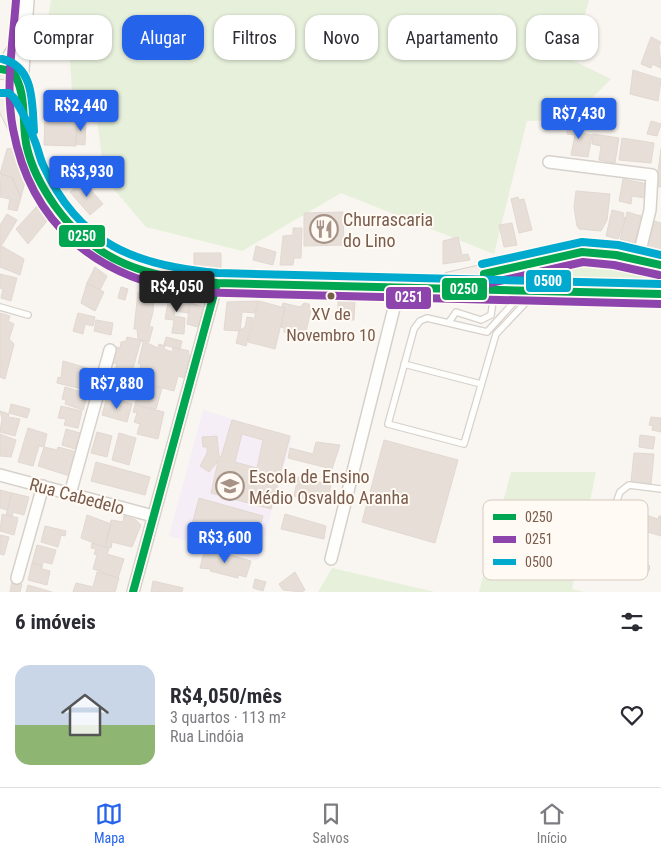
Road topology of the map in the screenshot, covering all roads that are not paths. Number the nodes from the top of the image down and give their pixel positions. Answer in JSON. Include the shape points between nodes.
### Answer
{"nodes":[{"id":1,"x":26,"y":0,"type":"edge"},
{"id":2,"x":25,"y":15,"type":"edge"},
{"id":3,"x":15,"y":46,"type":"edge"},
{"id":4,"x":22,"y":60,"type":"edge"},
{"id":5,"x":1,"y":69,"type":"edge"},
{"id":6,"x":20,"y":87,"type":"junction"},
{"id":7,"x":3,"y":107,"type":"edge"},
{"id":8,"x":26,"y":144,"type":"junction"},
{"id":9,"x":549,"y":162,"type":"dead end"},
{"id":10,"x":638,"y":259,"type":"junction"},
{"id":11,"x":536,"y":262,"type":"junction"},
{"id":12,"x":661,"y":265,"type":"edge"},
{"id":13,"x":217,"y":283,"type":"junction"},
{"id":14,"x":399,"y":288,"type":"junction"},
{"id":15,"x":423,"y":288,"type":"junction"},
{"id":16,"x":452,"y":289,"type":"junction"},
{"id":17,"x":529,"y":291,"type":"junction"},
{"id":18,"x":661,"y":294,"type":"edge"},
{"id":19,"x":0,"y":308,"type":"edge"},
{"id":20,"x":28,"y":315,"type":"dead end"},
{"id":21,"x":449,"y":322,"type":"junction"},
{"id":22,"x":110,"y":350,"type":"dead end"},
{"id":23,"x":404,"y":364,"type":"junction"},
{"id":24,"x":481,"y":384,"type":"junction"},
{"id":25,"x":0,"y":475,"type":"edge"},
{"id":26,"x":43,"y":486,"type":"junction"},
{"id":27,"x":661,"y":488,"type":"edge"},
{"id":28,"x":70,"y":494,"type":"junction"},
{"id":29,"x":617,"y":500,"type":"edge"},
{"id":30,"x":153,"y":516,"type":"junction"},
{"id":31,"x":331,"y":559,"type":"dead end"},
{"id":32,"x":17,"y":578,"type":"dead end"},
{"id":33,"x":133,"y":592,"type":"edge"}],
"edges":[{"from":1,"to":2,"type":"street"},
{"from":3,"to":5,"type":"street"},
{"from":4,"to":6,"type":"street"},
{"from":5,"to":6,"type":"main road","via":[[16,75]]},
{"from":6,"to":7,"type":"main road","via":[[14,99]]},
{"from":6,"to":8,"type":"main road"},
{"from":7,"to":8,"type":"main road"},
{"from":8,"to":13,"type":"main road","via":[[36,173],[53,203],[94,248],[120,264],[154,276]]},
{"from":9,"to":10,"type":"street","via":[[652,175],[650,210]]},
{"from":10,"to":11,"type":"main road","via":[[582,252]]},
{"from":10,"to":12,"type":"main road"},
{"from":11,"to":15,"type":"main road"},
{"from":11,"to":17,"type":"main road","via":[[525,268],[521,276]]},
{"from":13,"to":14,"type":"main road"},
{"from":13,"to":30,"type":"street"},
{"from":14,"to":15,"type":"main road"},
{"from":14,"to":31,"type":"street"},
{"from":15,"to":16,"type":"main road"},
{"from":16,"to":17,"type":"main road"},
{"from":16,"to":21,"type":"lane","via":[[492,300],[494,305],[486,319],[456,312]]},
{"from":17,"to":18,"type":"main road"},
{"from":17,"to":21,"type":"lane","via":[[516,300],[487,332]]},
{"from":17,"to":24,"type":"lane","via":[[496,334]]},
{"from":19,"to":20,"type":"lane"},
{"from":21,"to":23,"type":"lane","via":[[427,318],[420,322],[414,329]]},
{"from":22,"to":28,"type":"street"},
{"from":23,"to":24,"type":"lane"},
{"from":23,"to":24,"type":"lane","via":[[388,424],[464,444]]},
{"from":25,"to":26,"type":"street","name":"Rua Cabedelo"},
{"from":26,"to":28,"type":"street","name":"Rua Cabedelo"},
{"from":26,"to":32,"type":"street"},
{"from":27,"to":29,"type":"lane","via":[[629,484],[624,486]]},
{"from":28,"to":30,"type":"street","name":"Rua Cabedelo"},
{"from":30,"to":33,"type":"street"}]}
